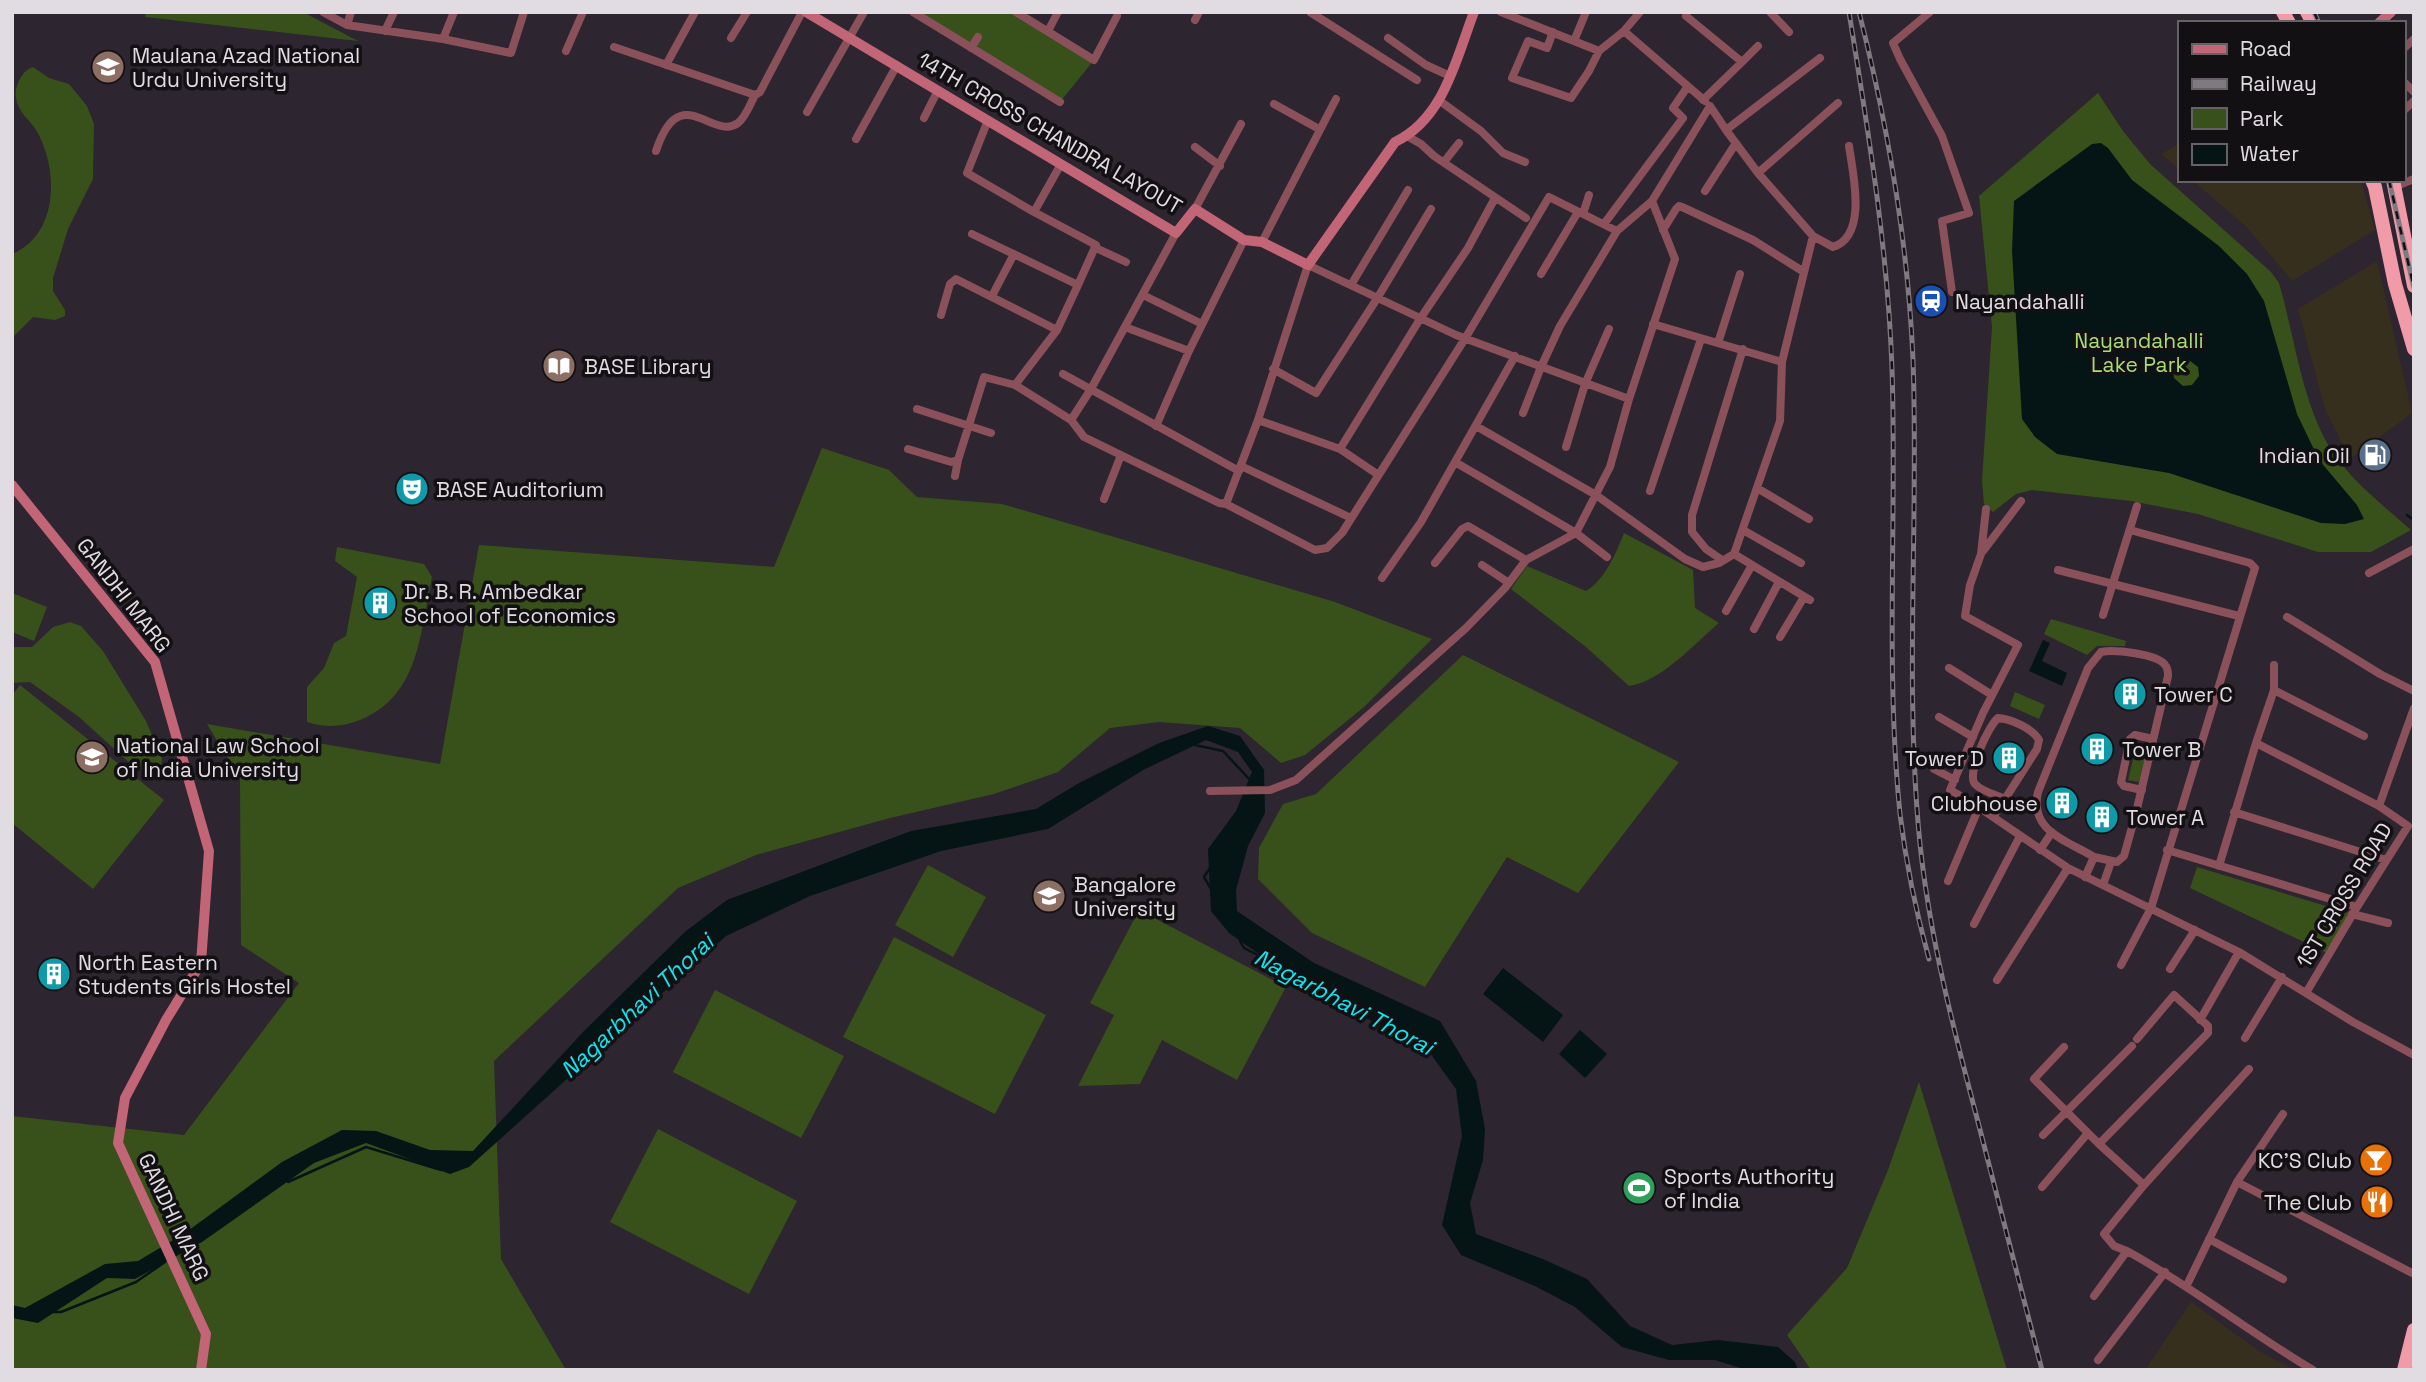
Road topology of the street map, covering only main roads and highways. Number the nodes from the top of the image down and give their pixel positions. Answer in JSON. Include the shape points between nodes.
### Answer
{"nodes":[{"id":1,"x":804,"y":12,"type":"edge"},
{"id":2,"x":1474,"y":12,"type":"edge"},
{"id":3,"x":2373,"y":182,"type":"edge"},
{"id":4,"x":2393,"y":184,"type":"edge"},
{"id":5,"x":2407,"y":220,"type":"edge"},
{"id":6,"x":2409,"y":239,"type":"edge"},
{"id":7,"x":2414,"y":286,"type":"edge"},
{"id":8,"x":2414,"y":349,"type":"edge"},
{"id":9,"x":12,"y":485,"type":"edge"},
{"id":10,"x":2414,"y":1330,"type":"edge"},
{"id":11,"x":201,"y":1370,"type":"edge"},
{"id":12,"x":2404,"y":1370,"type":"edge"}],
"edges":[{"from":1,"to":2,"type":"main road","name":"14TH CROSS CHANDRA LAYOUT","via":[[1177,233],[1195,209],[1244,240],[1262,242],[1308,265],[1395,142],[1440,102]]},
{"from":3,"to":8,"type":"highway"},
{"from":4,"to":5,"type":"highway"},
{"from":5,"to":6,"type":"highway"},
{"from":6,"to":7,"type":"highway"},
{"from":9,"to":11,"type":"main road","name":"GANDHI MARG","via":[[155,662],[209,851],[201,963],[125,1098],[118,1143],[206,1334]]},
{"from":10,"to":12,"type":"highway"}]}
